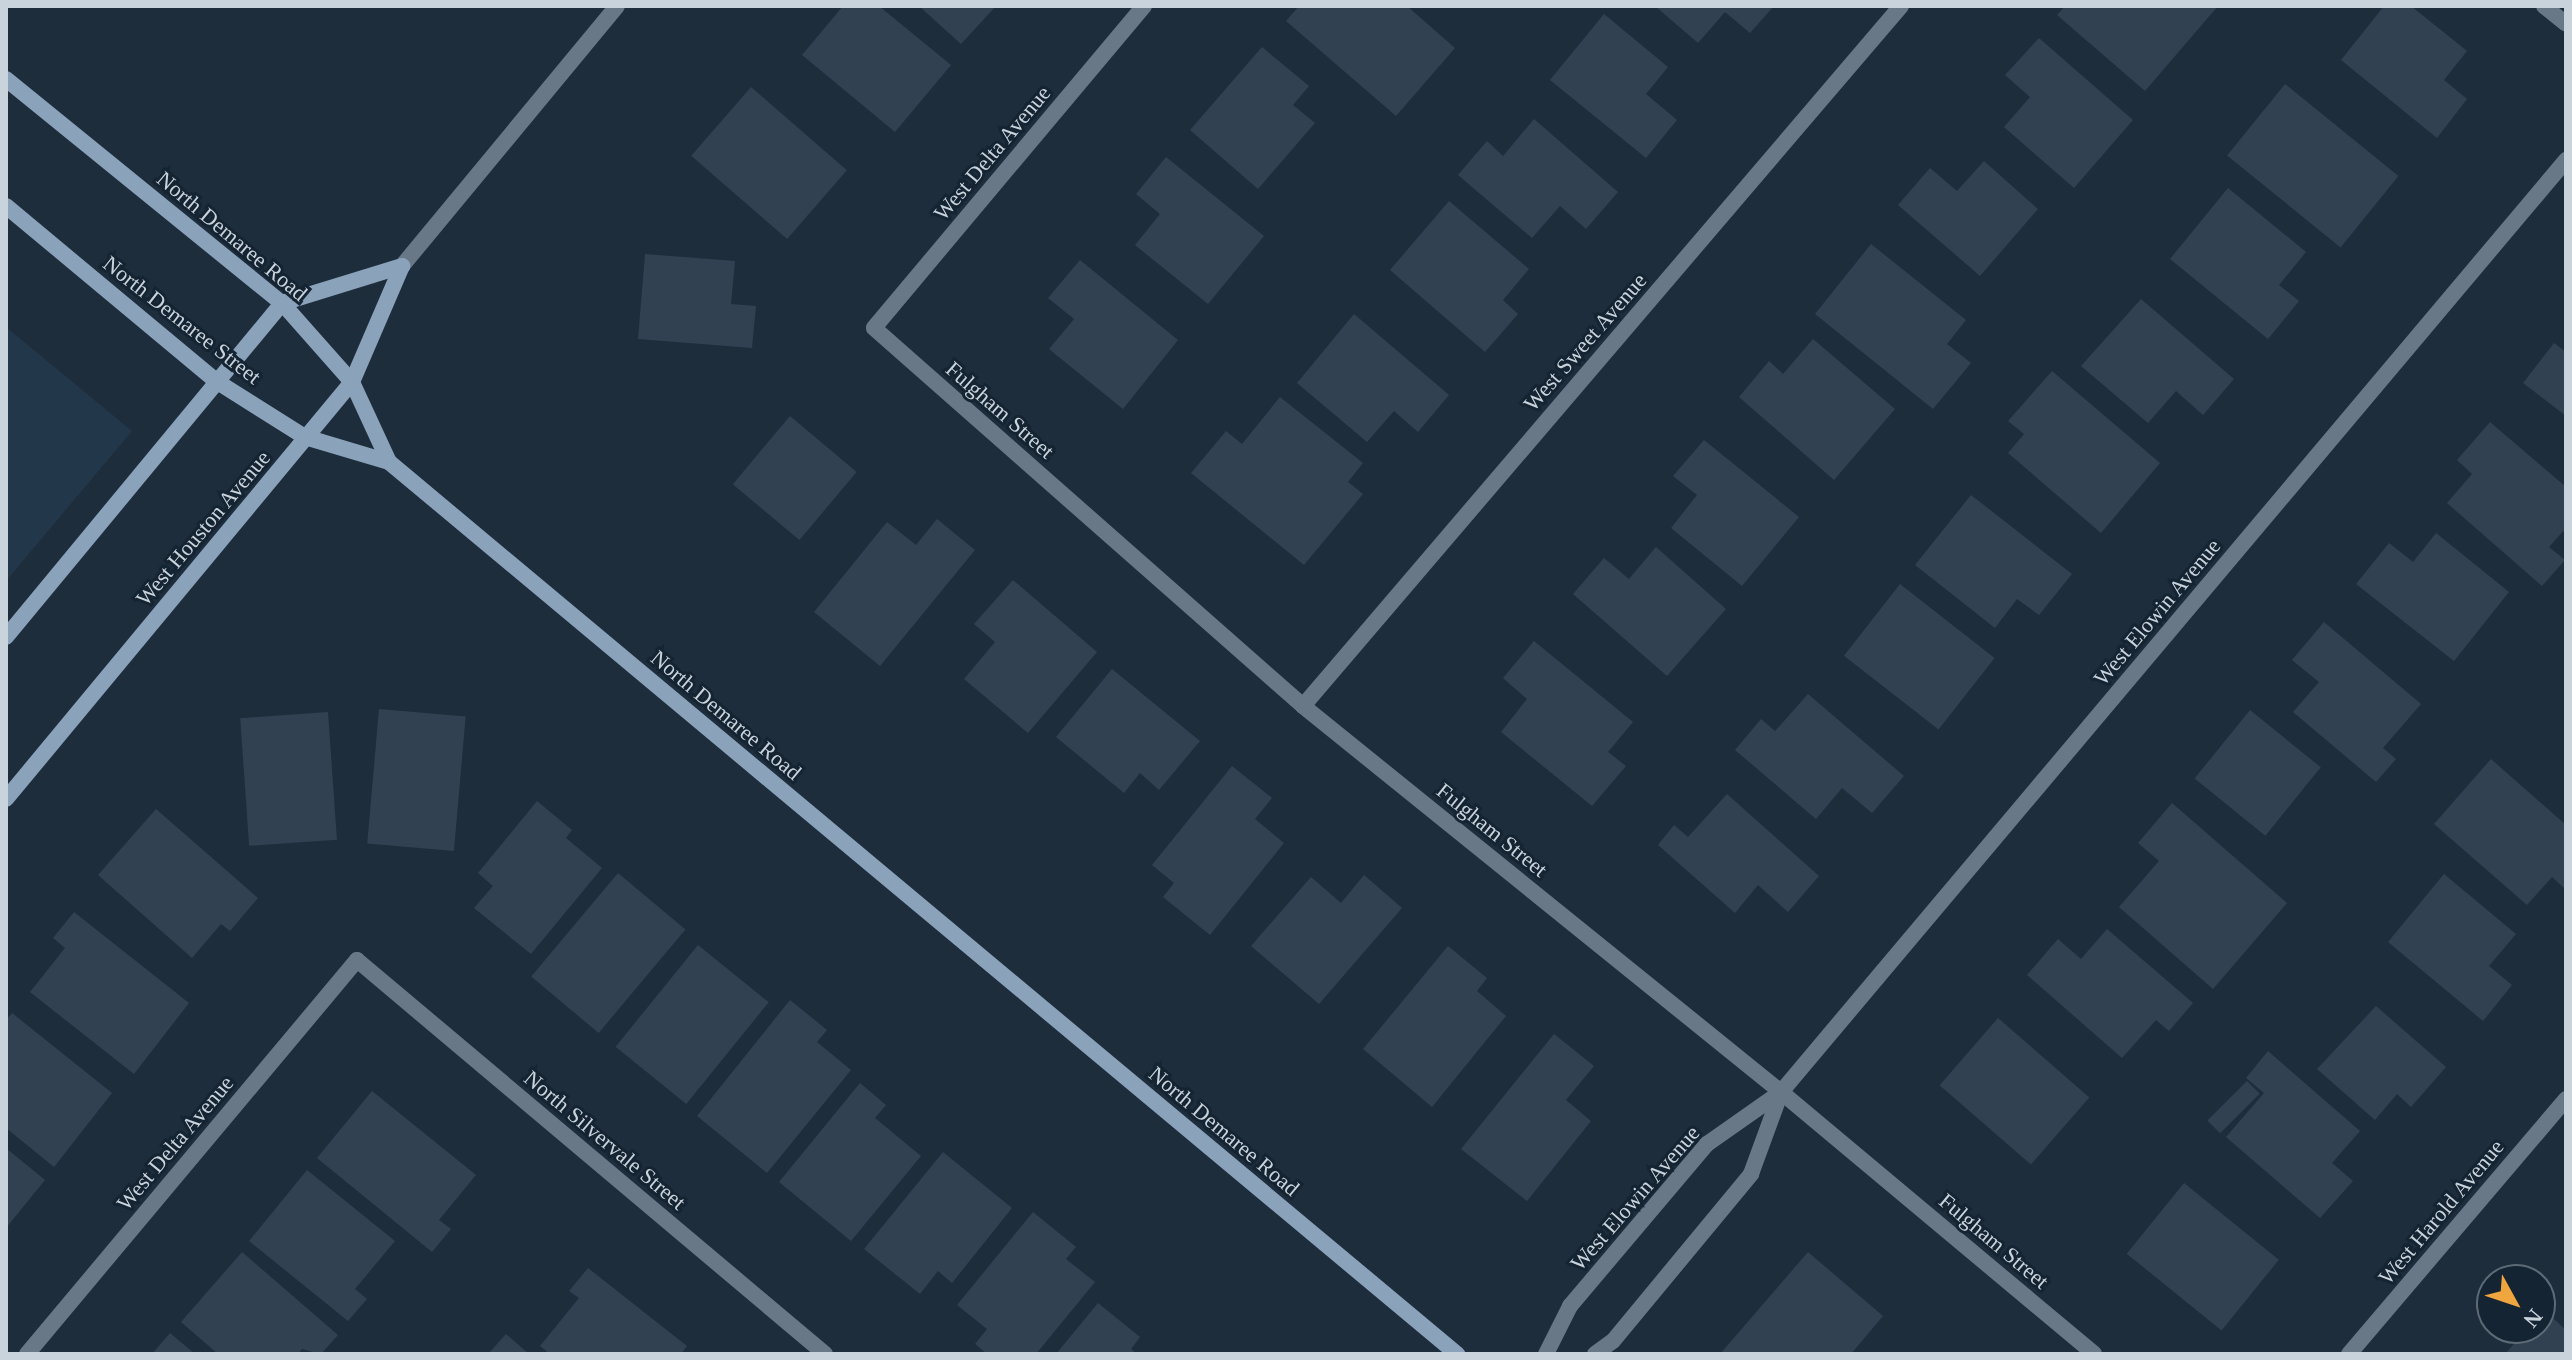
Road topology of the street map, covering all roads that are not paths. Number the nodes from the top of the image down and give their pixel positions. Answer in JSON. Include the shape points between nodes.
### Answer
{"nodes":[{"id":1,"x":617,"y":6,"type":"edge"},
{"id":2,"x":1144,"y":6,"type":"edge"},
{"id":3,"x":1901,"y":6,"type":"edge"},
{"id":4,"x":2544,"y":6,"type":"edge"},
{"id":5,"x":2566,"y":24,"type":"edge"},
{"id":6,"x":6,"y":79,"type":"edge"},
{"id":7,"x":2566,"y":160,"type":"edge"},
{"id":8,"x":6,"y":206,"type":"edge"},
{"id":9,"x":402,"y":266,"type":"junction"},
{"id":10,"x":282,"y":303,"type":"junction"},
{"id":11,"x":874,"y":328,"type":"joint"},
{"id":12,"x":216,"y":381,"type":"junction"},
{"id":13,"x":352,"y":382,"type":"junction"},
{"id":14,"x":305,"y":437,"type":"junction"},
{"id":15,"x":389,"y":462,"type":"junction"},
{"id":16,"x":6,"y":637,"type":"edge"},
{"id":17,"x":1303,"y":706,"type":"junction"},
{"id":18,"x":6,"y":799,"type":"edge"},
{"id":19,"x":357,"y":960,"type":"joint"},
{"id":20,"x":1781,"y":1092,"type":"junction"},
{"id":21,"x":2566,"y":1099,"type":"edge"},
{"id":22,"x":815,"y":1351,"type":"edge"},
{"id":23,"x":27,"y":1354,"type":"edge"},
{"id":24,"x":1457,"y":1354,"type":"edge"},
{"id":25,"x":1546,"y":1354,"type":"edge"},
{"id":26,"x":1595,"y":1354,"type":"edge"},
{"id":27,"x":2094,"y":1354,"type":"edge"},
{"id":28,"x":2349,"y":1354,"type":"edge"}],
"edges":[{"from":1,"to":9,"type":"street","name":"West Houston Avenue"},
{"from":2,"to":11,"type":"street","name":"West Delta Avenue"},
{"from":3,"to":17,"type":"street","name":"West Sweet Avenue"},
{"from":4,"to":5,"type":"street"},
{"from":6,"to":10,"type":"main road","name":"North Demaree Road"},
{"from":7,"to":20,"type":"street","name":"West Elowin Avenue"},
{"from":8,"to":12,"type":"main road","name":"North Demaree Street"},
{"from":9,"to":10,"type":"main road"},
{"from":9,"to":13,"type":"main road","name":"West Houston Avenue"},
{"from":10,"to":12,"type":"main road"},
{"from":10,"to":13,"type":"main road","name":"North Demaree Road"},
{"from":11,"to":17,"type":"street","name":"Fulgham Street"},
{"from":12,"to":14,"type":"main road","name":"North Demaree Street"},
{"from":12,"to":16,"type":"main road"},
{"from":13,"to":14,"type":"main road","name":"West Houston Avenue"},
{"from":13,"to":15,"type":"main road","name":"North Demaree Road"},
{"from":14,"to":15,"type":"main road","name":"North Demaree Street"},
{"from":14,"to":18,"type":"main road","name":"West Houston Avenue"},
{"from":15,"to":24,"type":"main road","name":"North Demaree Road"},
{"from":17,"to":20,"type":"street","name":"Fulgham Street"},
{"from":19,"to":22,"type":"street","name":"North Silvervale Street"},
{"from":19,"to":23,"type":"street","name":"West Delta Avenue"},
{"from":20,"to":25,"type":"street","name":"West Elowin Avenue","via":[[1707,1144],[1570,1306]]},
{"from":20,"to":26,"type":"street","name":"West Elowin Avenue","via":[[1751,1174],[1613,1341]]},
{"from":20,"to":27,"type":"street","name":"Fulgham Street"},
{"from":21,"to":28,"type":"street","name":"West Harold Avenue"}]}
